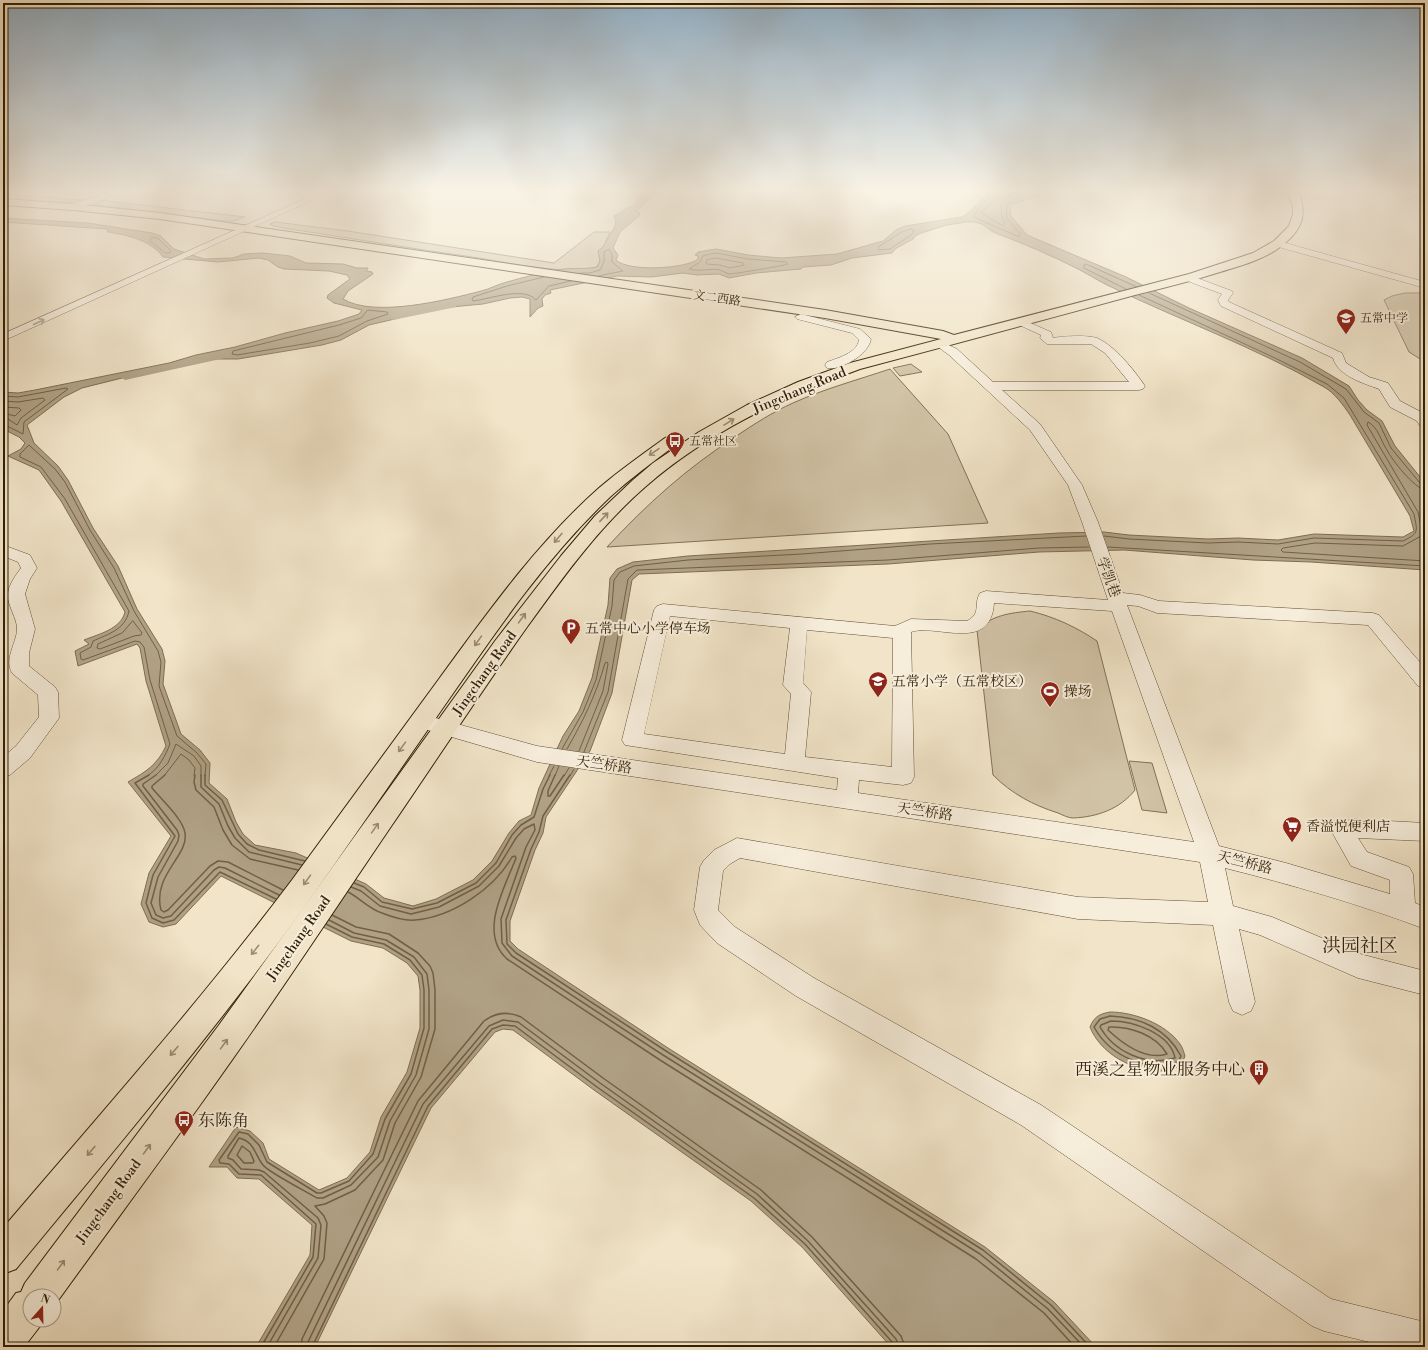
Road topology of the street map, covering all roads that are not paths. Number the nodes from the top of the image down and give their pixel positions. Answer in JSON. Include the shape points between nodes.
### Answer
{"nodes":[{"id":1,"x":166,"y":255,"type":"edge"},
{"id":2,"x":182,"y":255,"type":"edge"},
{"id":3,"x":394,"y":255,"type":"edge"},
{"id":4,"x":418,"y":255,"type":"edge"},
{"id":5,"x":1233,"y":255,"type":"edge"},
{"id":6,"x":1257,"y":255,"type":"edge"},
{"id":7,"x":1317,"y":255,"type":"edge"},
{"id":8,"x":1189,"y":278,"type":"junction"},
{"id":9,"x":1154,"y":284,"type":"junction"},
{"id":10,"x":1425,"y":285,"type":"edge"},
{"id":11,"x":1115,"y":293,"type":"junction"},
{"id":12,"x":54,"y":304,"type":"dead end"},
{"id":13,"x":801,"y":317,"type":"junction"},
{"id":14,"x":1021,"y":322,"type":"junction"},
{"id":15,"x":3,"y":338,"type":"edge"},
{"id":16,"x":942,"y":339,"type":"junction"},
{"id":17,"x":831,"y":365,"type":"junction"},
{"id":18,"x":990,"y":386,"type":"junction"},
{"id":19,"x":1425,"y":423,"type":"edge"},
{"id":20,"x":3,"y":550,"type":"edge"},
{"id":21,"x":1118,"y":602,"type":"junction"},
{"id":22,"x":799,"y":624,"type":"junction"},
{"id":23,"x":902,"y":633,"type":"junction"},
{"id":24,"x":1425,"y":682,"type":"edge"},
{"id":25,"x":421,"y":721,"type":"junction"},
{"id":26,"x":445,"y":727,"type":"junction"},
{"id":27,"x":794,"y":764,"type":"junction"},
{"id":28,"x":3,"y":769,"type":"edge"},
{"id":29,"x":849,"y":771,"type":"junction"},
{"id":30,"x":847,"y":800,"type":"junction"},
{"id":31,"x":1425,"y":832,"type":"edge"},
{"id":32,"x":341,"y":854,"type":"junction"},
{"id":33,"x":1210,"y":854,"type":"junction"},
{"id":34,"x":1403,"y":910,"type":"junction"},
{"id":35,"x":1223,"y":914,"type":"junction"},
{"id":36,"x":1425,"y":918,"type":"edge"},
{"id":37,"x":291,"y":925,"type":"junction"},
{"id":38,"x":1425,"y":983,"type":"edge"},
{"id":39,"x":1242,"y":1002,"type":"dead end"},
{"id":40,"x":3,"y":1256,"type":"edge"},
{"id":41,"x":44,"y":1288,"type":"edge"},
{"id":42,"x":22,"y":1317,"type":"edge"},
{"id":43,"x":1425,"y":1339,"type":"edge"},
{"id":44,"x":3,"y":1342,"type":"edge"}],
"edges":[{"from":1,"to":12,"type":"street"},
{"from":15,"to":2,"type":"street","one_way":true},
{"from":3,"to":13,"type":"main road","name":"文二西路"},
{"from":4,"to":16,"type":"main road","name":"文二西路","via":[[825,314]]},
{"from":5,"to":9,"type":"main road"},
{"from":6,"to":8,"type":"main road"},
{"from":7,"to":10,"type":"street"},
{"from":8,"to":9,"type":"main road"},
{"from":8,"to":19,"type":"street","via":[[1228,293],[1223,300],[1225,304],[1338,356],[1341,366],[1365,380],[1384,386],[1395,404],[1422,418]]},
{"from":9,"to":11,"type":"main road"},
{"from":11,"to":14,"type":"main road","name":"Jingchang Road"},
{"from":11,"to":16,"type":"main road","name":"Jingchang Road"},
{"from":13,"to":16,"type":"main road","name":"文二西路"},
{"from":13,"to":17,"type":"street","via":[[856,331],[865,339],[864,346],[859,351]]},
{"from":14,"to":16,"type":"main road","name":"Jingchang Road"},
{"from":14,"to":18,"type":"street","via":[[1046,334],[1046,338],[1051,342],[1093,341],[1109,350],[1139,386]]},
{"from":16,"to":17,"type":"main road","name":"Jingchang Road"},
{"from":16,"to":18,"type":"street","name":"学凯巷"},
{"from":26,"to":16,"type":"main road","name":"Jingchang Road","one_way":true,"via":[[510,635],[585,537],[611,509],[658,468],[687,447],[770,399],[829,375]]},
{"from":17,"to":25,"type":"main road","name":"Jingchang Road","one_way":true,"via":[[752,395],[639,462],[592,503],[537,563]]},
{"from":18,"to":21,"type":"street","name":"学凯巷","via":[[1035,427],[1075,485]]},
{"from":20,"to":28,"type":"street","via":[[24,559],[29,568],[16,594],[26,629],[19,668],[48,692],[49,718],[24,752]]},
{"from":21,"to":23,"type":"street","via":[[986,597],[987,609],[981,620],[970,627],[911,625],[902,629]]},
{"from":21,"to":24,"type":"street","via":[[1140,601],[1157,606],[1373,618]]},
{"from":21,"to":33,"type":"street","name":"学凯巷"},
{"from":22,"to":23,"type":"street"},
{"from":22,"to":27,"type":"street","via":[[793,685],[802,692]]},
{"from":22,"to":27,"type":"street","via":[[664,610],[632,740]]},
{"from":23,"to":29,"type":"street","via":[[903,777]]},
{"from":25,"to":26,"type":"street","name":"天竺桥路"},
{"from":25,"to":32,"type":"main road","name":"Jingchang Road","one_way":true},
{"from":26,"to":30,"type":"street","name":"天竺桥路","via":[[536,754]]},
{"from":32,"to":26,"type":"main road","name":"Jingchang Road","one_way":true},
{"from":27,"to":29,"type":"street"},
{"from":29,"to":30,"type":"street"},
{"from":30,"to":33,"type":"street","name":"天竺桥路"},
{"from":31,"to":34,"type":"street","via":[[1352,828],[1344,834],[1359,859],[1401,874]]},
{"from":32,"to":37,"type":"main road","name":"Jingchang Road"},
{"from":33,"to":34,"type":"street","name":"天竺桥路","via":[[1286,873]]},
{"from":33,"to":35,"type":"street","name":"学凯巷"},
{"from":34,"to":36,"type":"street","name":"天竺桥路"},
{"from":35,"to":38,"type":"street","via":[[1263,925],[1358,966]]},
{"from":35,"to":39,"type":"street","name":"学凯巷"},
{"from":35,"to":43,"type":"street","via":[[1078,908],[737,848],[712,867],[706,910],[709,917],[726,935],[799,983],[1031,1115],[1324,1314]]},
{"from":37,"to":40,"type":"main road","name":"Jingchang Road","one_way":true,"via":[[196,1026]]},
{"from":41,"to":37,"type":"main road","name":"Jingchang Road","one_way":true,"via":[[230,1036]]},
{"from":42,"to":44,"type":"main road"}]}
